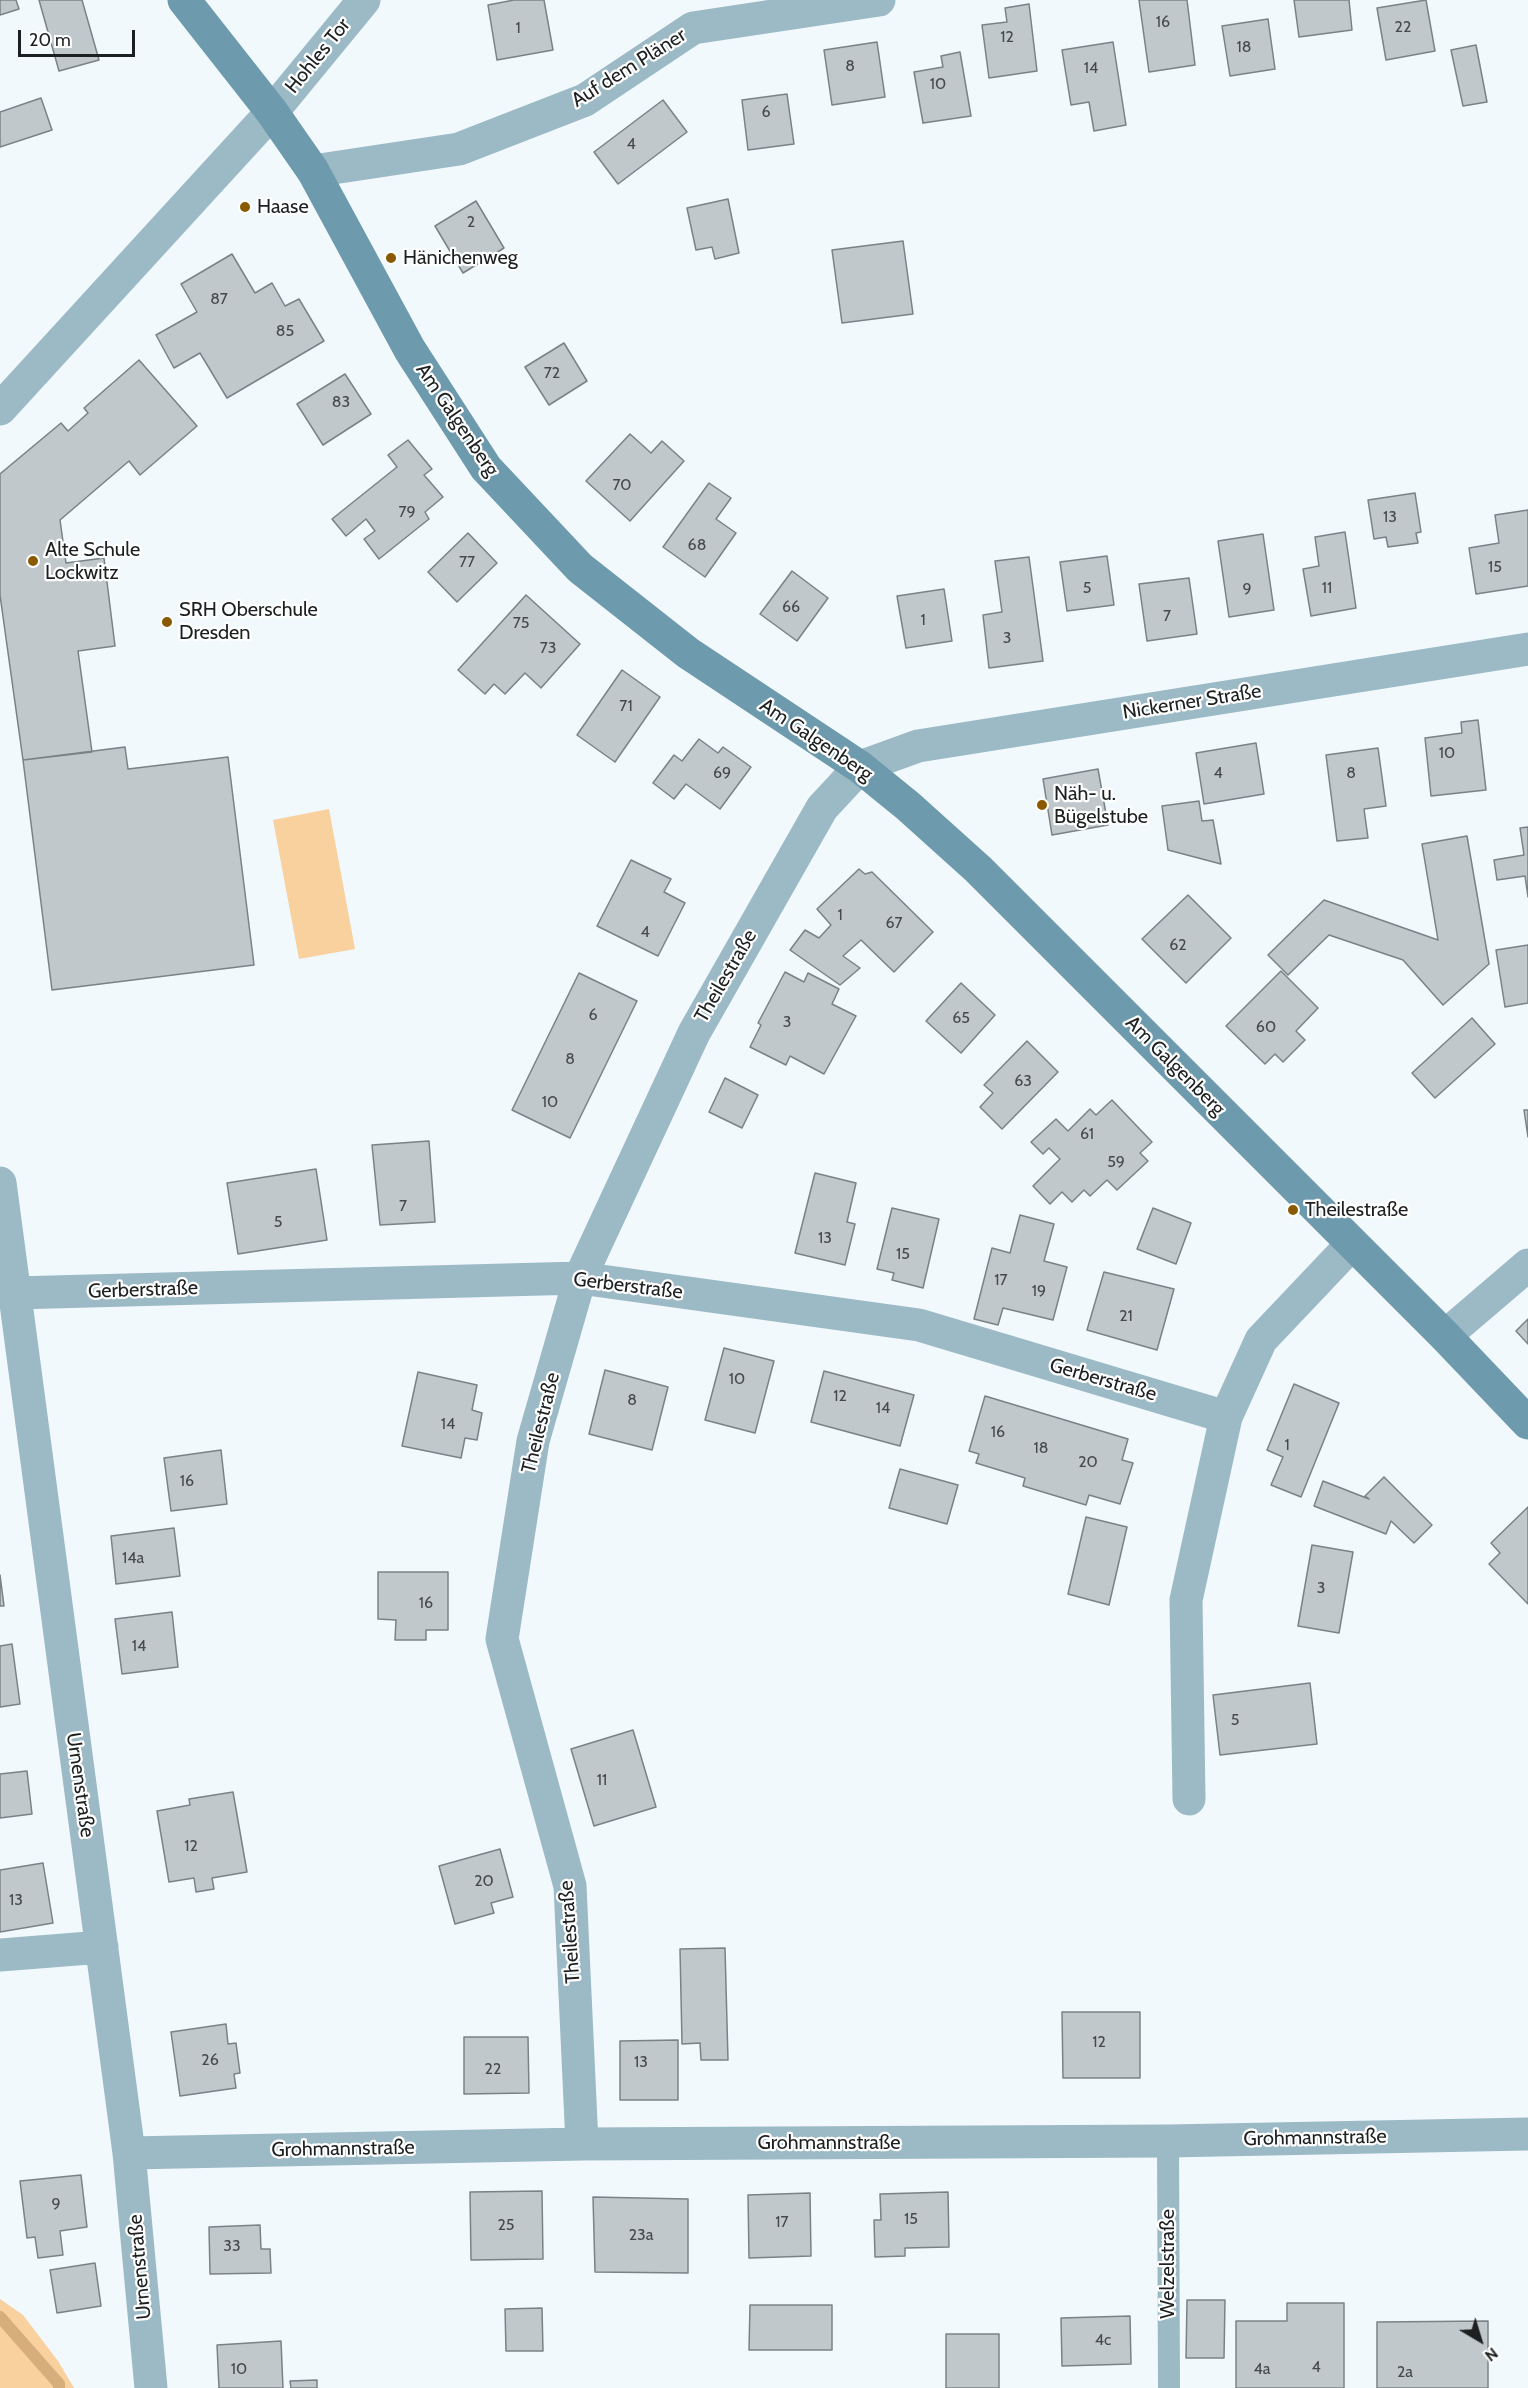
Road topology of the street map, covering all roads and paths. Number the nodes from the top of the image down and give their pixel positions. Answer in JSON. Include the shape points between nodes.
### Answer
{"nodes":[{"id":1,"x":184,"y":0,"type":"edge"},
{"id":2,"x":364,"y":0,"type":"edge"},
{"id":3,"x":879,"y":0,"type":"edge"},
{"id":4,"x":825,"y":4,"type":"edge"},
{"id":5,"x":272,"y":112,"type":"junction"},
{"id":6,"x":313,"y":171,"type":"junction"},
{"id":7,"x":0,"y":409,"type":"edge"},
{"id":8,"x":1528,"y":649,"type":"edge"},
{"id":9,"x":860,"y":767,"type":"junction"},
{"id":10,"x":0,"y":1183,"type":"edge"},
{"id":11,"x":1352,"y":1244,"type":"junction"},
{"id":12,"x":1528,"y":1265,"type":"edge"},
{"id":13,"x":580,"y":1278,"type":"junction"},
{"id":14,"x":14,"y":1293,"type":"junction"},
{"id":15,"x":1445,"y":1336,"type":"junction"},
{"id":16,"x":1226,"y":1417,"type":"junction"},
{"id":17,"x":1528,"y":1423,"type":"edge"},
{"id":18,"x":1189,"y":1799,"type":"dead end"},
{"id":19,"x":102,"y":1947,"type":"junction"},
{"id":20,"x":0,"y":1955,"type":"edge"},
{"id":21,"x":1528,"y":2134,"type":"edge"},
{"id":22,"x":1168,"y":2141,"type":"junction"},
{"id":23,"x":582,"y":2144,"type":"junction"},
{"id":24,"x":129,"y":2153,"type":"junction"},
{"id":25,"x":151,"y":2388,"type":"edge"},
{"id":26,"x":1169,"y":2388,"type":"edge"}],
"edges":[{"from":1,"to":5,"type":"main road","name":"Am Galgenberg"},
{"from":2,"to":5,"type":"street","name":"Hohles Tor"},
{"from":3,"to":4,"type":"street","name":"Auf dem Pläner"},
{"from":4,"to":6,"type":"street","name":"Auf dem Pläner","via":[[693,28],[585,100],[459,149]]},
{"from":5,"to":6,"type":"main road","name":"Am Galgenberg"},
{"from":5,"to":7,"type":"street"},
{"from":6,"to":9,"type":"main road","name":"Am Galgenberg","via":[[410,350],[486,468],[580,568],[688,653]]},
{"from":8,"to":9,"type":"street","name":"Nickerner Straße","via":[[918,746]]},
{"from":9,"to":11,"type":"main road","name":"Am Galgenberg","via":[[978,868]]},
{"from":9,"to":13,"type":"street","name":"Theilestraße","via":[[822,808],[694,1033]]},
{"from":10,"to":14,"type":"street","name":"Urnenstraße"},
{"from":11,"to":15,"type":"main road","name":"Am Galgenberg"},
{"from":11,"to":16,"type":"street","via":[[1261,1340]]},
{"from":12,"to":15,"type":"street"},
{"from":13,"to":14,"type":"street","name":"Gerberstraße"},
{"from":13,"to":16,"type":"street","name":"Gerberstraße","via":[[919,1325]]},
{"from":13,"to":23,"type":"street","name":"Theilestraße","via":[[533,1441],[502,1639],[570,1886]]},
{"from":14,"to":19,"type":"street","name":"Urnenstraße"},
{"from":15,"to":17,"type":"main road","name":"Am Galgenberg"},
{"from":16,"to":18,"type":"street","via":[[1186,1600]]},
{"from":19,"to":20,"type":"street"},
{"from":19,"to":24,"type":"street","name":"Urnenstraße"},
{"from":21,"to":22,"type":"street","name":"Grohmannstraße"},
{"from":22,"to":23,"type":"street","name":"Grohmannstraße"},
{"from":22,"to":26,"type":"lane","name":"Welzelstraße"},
{"from":23,"to":24,"type":"street","name":"Grohmannstraße"},
{"from":24,"to":25,"type":"street","name":"Urnenstraße"}]}
